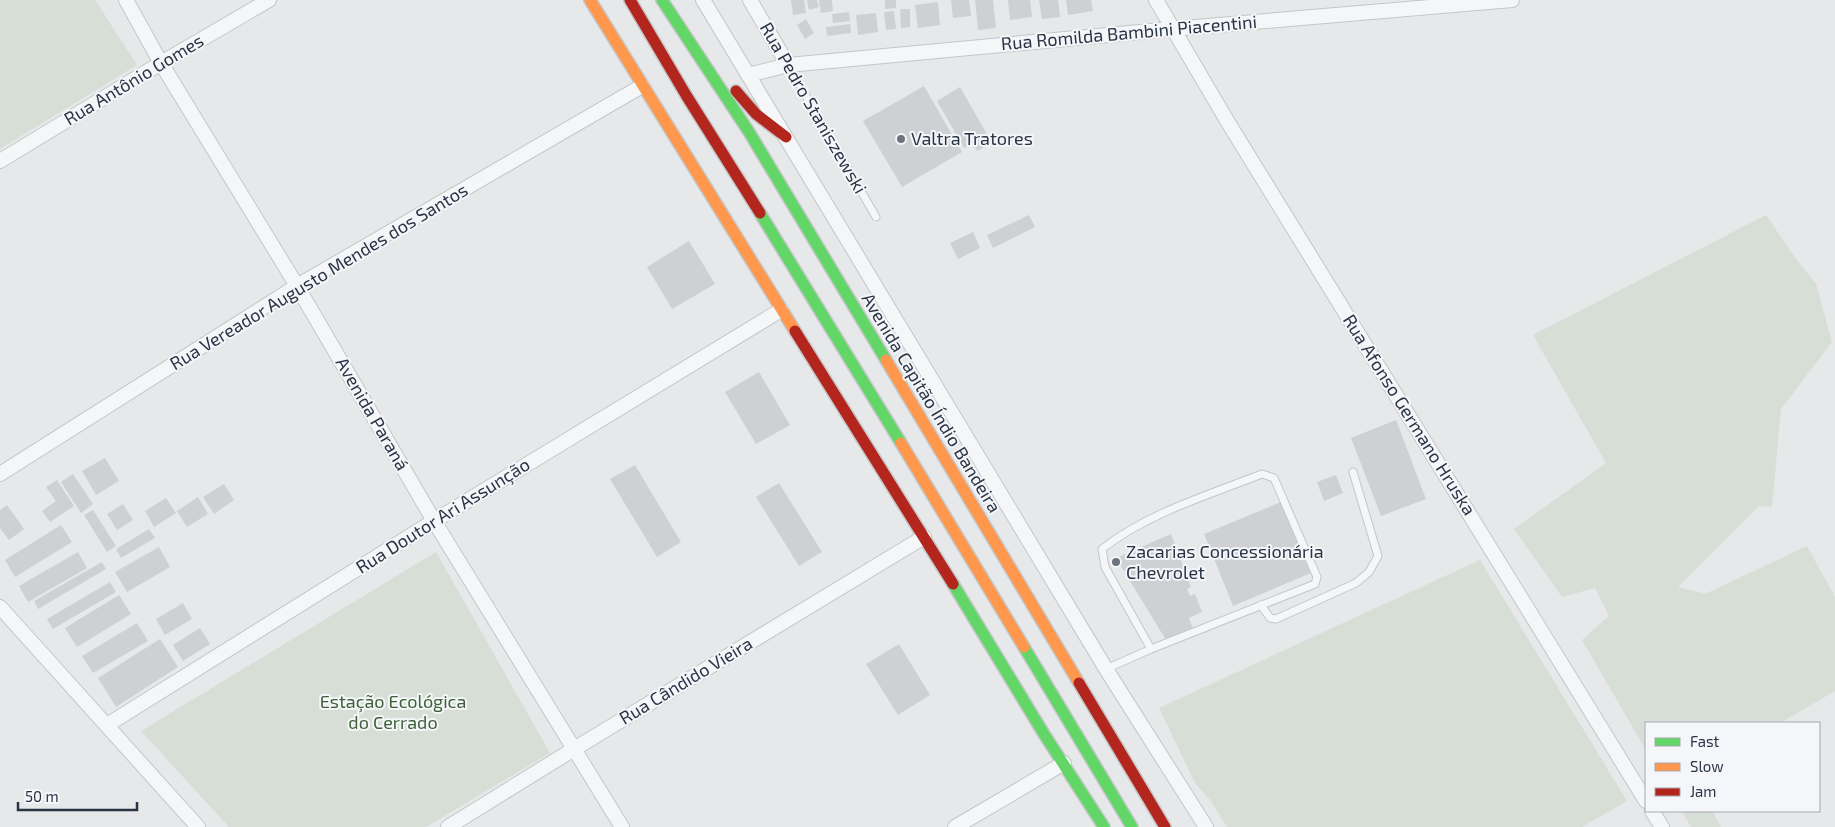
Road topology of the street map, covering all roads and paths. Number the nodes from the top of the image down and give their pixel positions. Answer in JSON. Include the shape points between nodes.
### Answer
{"nodes":[{"id":1,"x":126,"y":0,"type":"edge"},
{"id":2,"x":270,"y":0,"type":"edge"},
{"id":3,"x":590,"y":0,"type":"edge"},
{"id":4,"x":630,"y":0,"type":"edge"},
{"id":5,"x":662,"y":0,"type":"edge"},
{"id":6,"x":703,"y":0,"type":"edge"},
{"id":7,"x":750,"y":0,"type":"edge"},
{"id":8,"x":1156,"y":0,"type":"edge"},
{"id":9,"x":1512,"y":0,"type":"edge"},
{"id":10,"x":679,"y":26,"type":"junction"},
{"id":11,"x":1172,"y":29,"type":"junction"},
{"id":12,"x":161,"y":63,"type":"junction"},
{"id":13,"x":788,"y":65,"type":"junction"},
{"id":14,"x":748,"y":75,"type":"junction"},
{"id":15,"x":642,"y":86,"type":"junction"},
{"id":16,"x":786,"y":137,"type":"junction"},
{"id":17,"x":0,"y":161,"type":"edge"},
{"id":18,"x":876,"y":217,"type":"dead end"},
{"id":19,"x":297,"y":286,"type":"junction"},
{"id":20,"x":781,"y":310,"type":"junction"},
{"id":21,"x":1353,"y":472,"type":"dead end"},
{"id":22,"x":0,"y":474,"type":"edge"},
{"id":23,"x":434,"y":521,"type":"junction"},
{"id":24,"x":924,"y":537,"type":"junction"},
{"id":25,"x":1261,"y":605,"type":"junction"},
{"id":26,"x":0,"y":607,"type":"edge"},
{"id":27,"x":1151,"y":649,"type":"junction"},
{"id":28,"x":1106,"y":669,"type":"junction"},
{"id":29,"x":107,"y":725,"type":"junction"},
{"id":30,"x":574,"y":749,"type":"junction"},
{"id":31,"x":1064,"y":763,"type":"junction"},
{"id":32,"x":1645,"y":799,"type":"edge"},
{"id":33,"x":1653,"y":812,"type":"edge"},
{"id":34,"x":198,"y":827,"type":"edge"},
{"id":35,"x":448,"y":827,"type":"edge"},
{"id":36,"x":622,"y":827,"type":"edge"},
{"id":37,"x":955,"y":827,"type":"edge"},
{"id":38,"x":1104,"y":827,"type":"edge"},
{"id":39,"x":1132,"y":827,"type":"edge"},
{"id":40,"x":1165,"y":827,"type":"edge"},
{"id":41,"x":1206,"y":827,"type":"edge"},
{"id":42,"x":1662,"y":827,"type":"edge"}],
"edges":[{"from":1,"to":12,"type":"street","name":"Avenida Paraná"},
{"from":2,"to":12,"type":"street","name":"Rua Antônio Gomes"},
{"from":3,"to":15,"type":"main road"},
{"from":4,"to":39,"type":"main road"},
{"from":5,"to":10,"type":"main road","name":"Avenida Capitão Índio Bandeira"},
{"from":6,"to":14,"type":"street"},
{"from":7,"to":13,"type":"street","name":"Rua Pedro Staniszewski"},
{"from":8,"to":11,"type":"street","name":"Rua Afonso Germano Hruska"},
{"from":9,"to":11,"type":"street","name":"Rua Romilda Bambini Piacentini"},
{"from":10,"to":16,"type":"main road","via":[[756,114]]},
{"from":10,"to":40,"type":"main road","name":"Avenida Capitão Índio Bandeira","via":[[750,132]]},
{"from":11,"to":13,"type":"street","name":"Rua Romilda Bambini Piacentini"},
{"from":11,"to":32,"type":"street","name":"Rua Afonso Germano Hruska"},
{"from":12,"to":17,"type":"street","name":"Rua Antônio Gomes"},
{"from":12,"to":19,"type":"street","name":"Avenida Paraná"},
{"from":13,"to":14,"type":"street","name":"Rua Romilda Bambini Piacentini"},
{"from":13,"to":18,"type":"lane","name":"Rua Pedro Staniszewski"},
{"from":14,"to":16,"type":"street"},
{"from":15,"to":19,"type":"street","name":"Rua Vereador Augusto Mendes dos Santos"},
{"from":15,"to":20,"type":"main road"},
{"from":16,"to":28,"type":"street"},
{"from":19,"to":22,"type":"street","name":"Rua Vereador Augusto Mendes dos Santos"},
{"from":19,"to":23,"type":"street","name":"Avenida Paraná"},
{"from":20,"to":23,"type":"street","name":"Rua Doutor Ari Assunção"},
{"from":20,"to":24,"type":"main road"},
{"from":21,"to":25,"type":"lane","via":[[1378,556],[1369,572],[1356,583],[1276,619],[1270,618]]},
{"from":23,"to":29,"type":"street","name":"Rua Doutor Ari Assunção"},
{"from":23,"to":30,"type":"street","name":"Avenida Paraná"},
{"from":24,"to":30,"type":"street","name":"Rua Cândido Vieira"},
{"from":24,"to":31,"type":"main road"},
{"from":25,"to":27,"type":"lane"},
{"from":25,"to":27,"type":"lane","via":[[1315,584],[1317,577],[1274,478],[1262,474],[1176,507],[1116,538],[1102,549],[1105,567]]},
{"from":26,"to":29,"type":"street"},
{"from":27,"to":28,"type":"lane"},
{"from":28,"to":41,"type":"street"},
{"from":29,"to":34,"type":"street"},
{"from":30,"to":35,"type":"street","name":"Rua Cândido Vieira"},
{"from":30,"to":36,"type":"street","name":"Avenida Paraná"},
{"from":31,"to":37,"type":"street"},
{"from":31,"to":38,"type":"main road"},
{"from":33,"to":42,"type":"street"}]}
